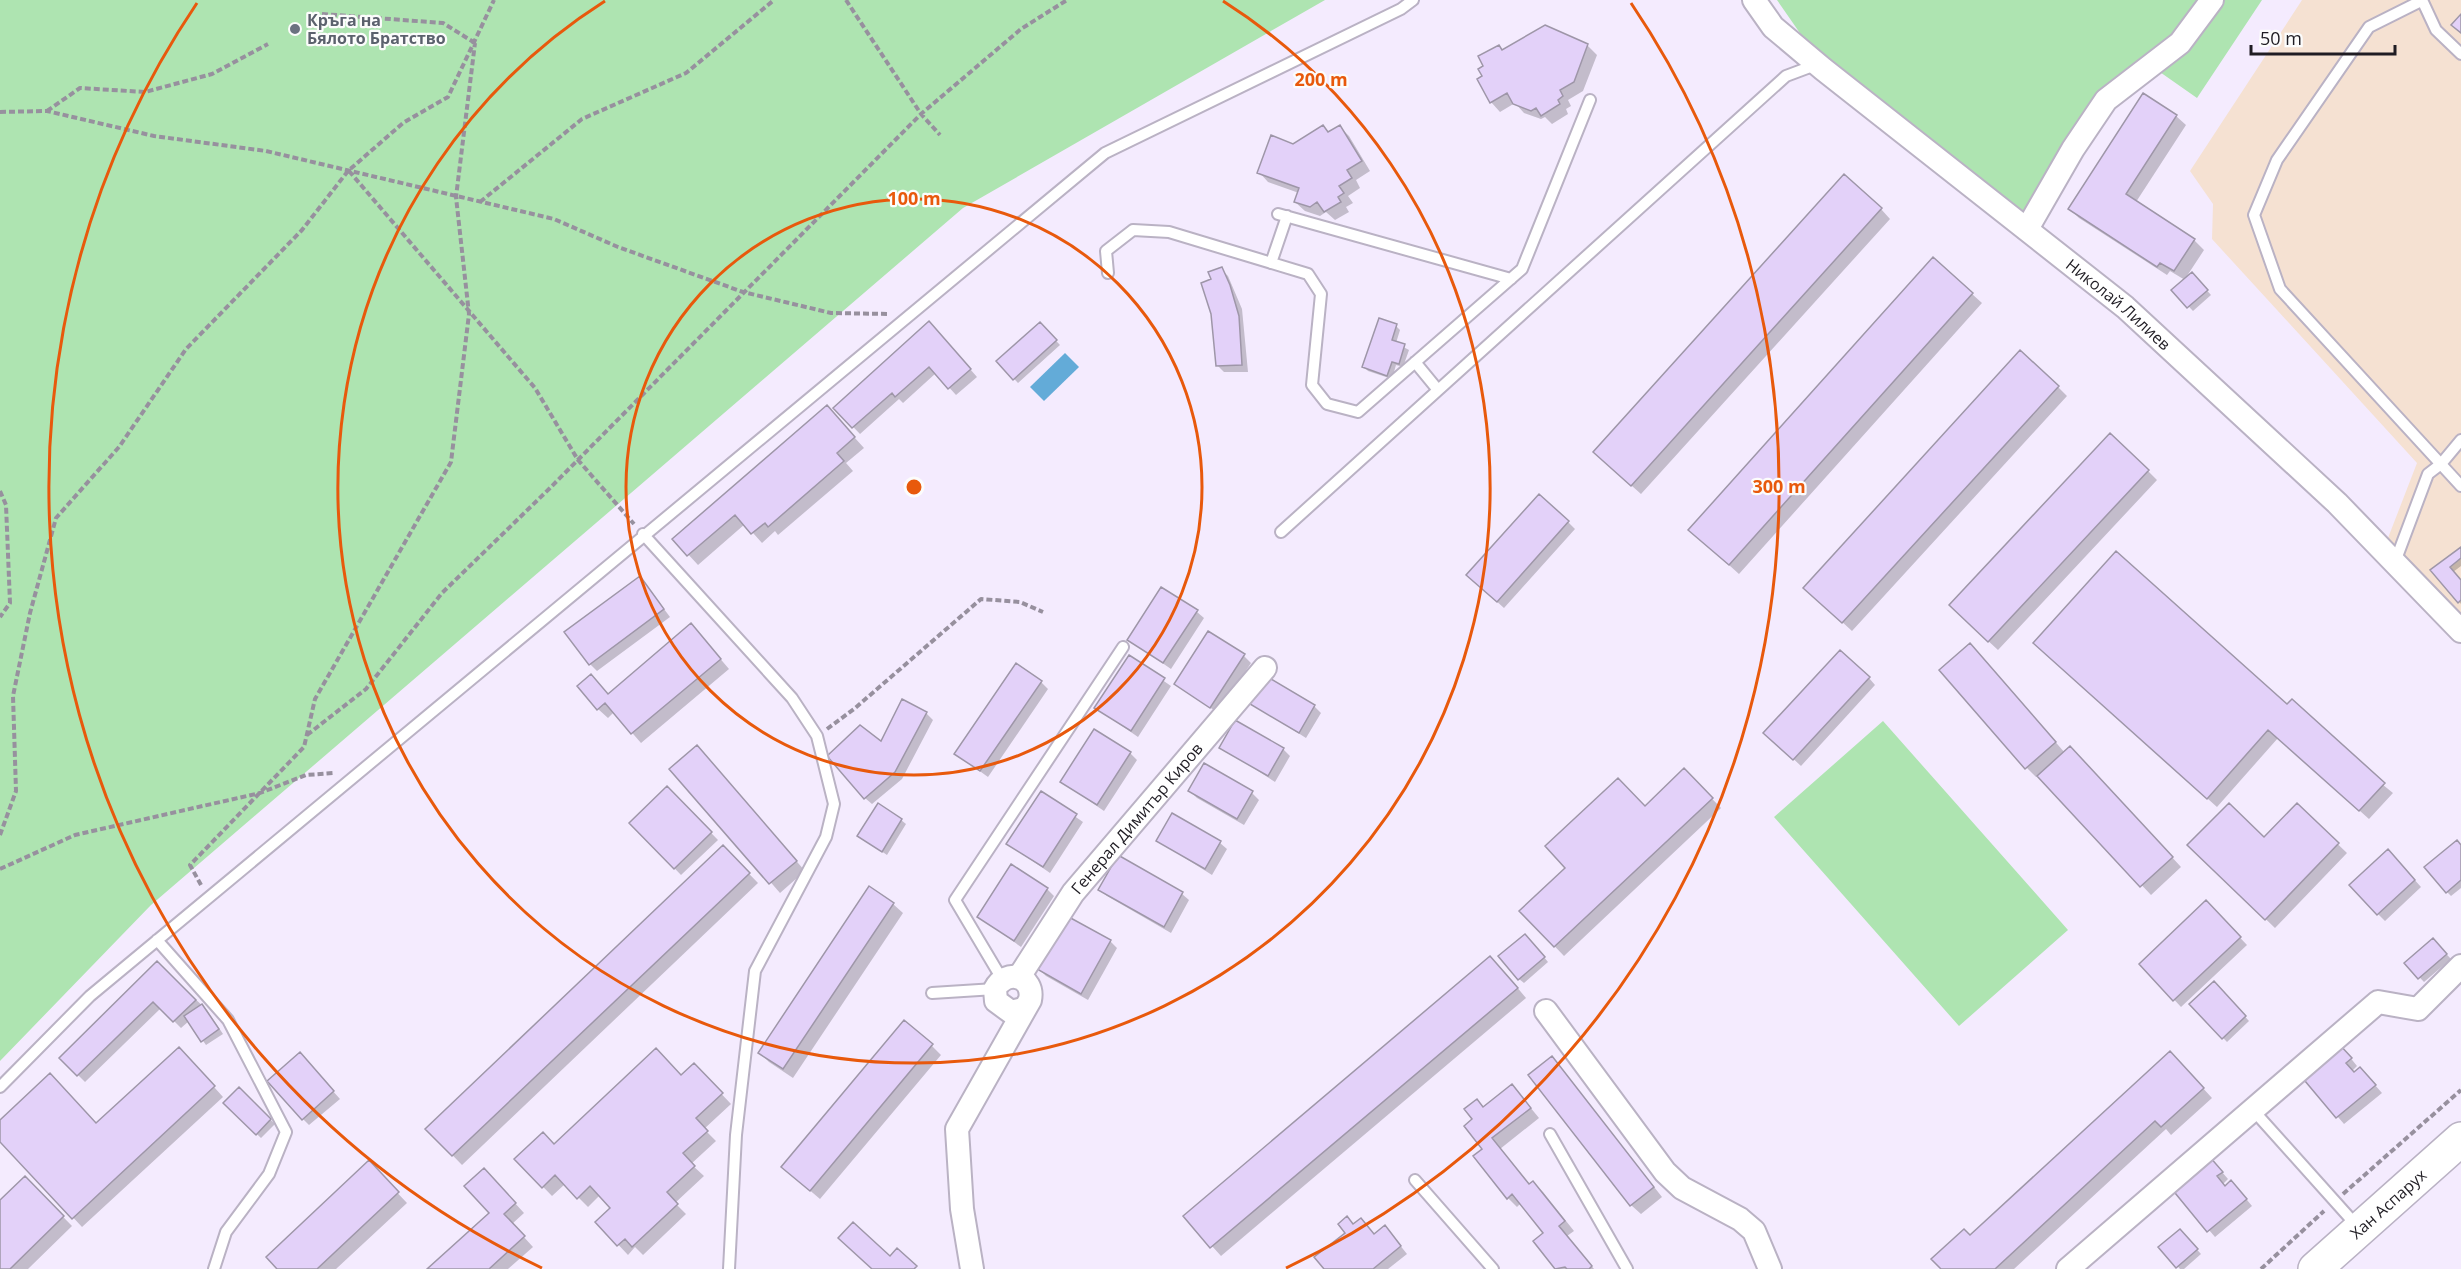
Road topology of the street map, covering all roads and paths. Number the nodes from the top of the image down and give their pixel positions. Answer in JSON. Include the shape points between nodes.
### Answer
{"nodes":[{"id":1,"x":495,"y":0,"type":"edge"},
{"id":2,"x":774,"y":0,"type":"edge"},
{"id":3,"x":846,"y":0,"type":"edge"},
{"id":4,"x":1067,"y":0,"type":"edge"},
{"id":5,"x":1413,"y":0,"type":"edge"},
{"id":6,"x":1754,"y":0,"type":"edge"},
{"id":7,"x":2212,"y":0,"type":"edge"},
{"id":8,"x":2422,"y":1,"type":"edge"},
{"id":9,"x":322,"y":14,"type":"dead end"},
{"id":10,"x":476,"y":43,"type":"junction"},
{"id":11,"x":268,"y":44,"type":"dead end"},
{"id":12,"x":2461,"y":54,"type":"edge"},
{"id":13,"x":1823,"y":69,"type":"junction"},
{"id":14,"x":1590,"y":100,"type":"dead end"},
{"id":15,"x":47,"y":111,"type":"junction"},
{"id":16,"x":0,"y":112,"type":"edge"},
{"id":17,"x":921,"y":114,"type":"junction"},
{"id":18,"x":940,"y":135,"type":"dead end"},
{"id":19,"x":348,"y":171,"type":"junction"},
{"id":20,"x":456,"y":197,"type":"junction"},
{"id":21,"x":480,"y":202,"type":"junction"},
{"id":22,"x":2027,"y":229,"type":"junction"},
{"id":23,"x":1271,"y":263,"type":"junction"},
{"id":24,"x":1108,"y":273,"type":"dead end"},
{"id":25,"x":1511,"y":279,"type":"junction"},
{"id":26,"x":743,"y":292,"type":"junction"},
{"id":27,"x":469,"y":314,"type":"junction"},
{"id":28,"x":894,"y":314,"type":"dead end"},
{"id":29,"x":1415,"y":362,"type":"junction"},
{"id":30,"x":1438,"y":390,"type":"junction"},
{"id":31,"x":2461,"y":440,"type":"edge"},
{"id":32,"x":578,"y":460,"type":"junction"},
{"id":33,"x":2442,"y":464,"type":"junction"},
{"id":34,"x":2461,"y":486,"type":"edge"},
{"id":35,"x":0,"y":491,"type":"edge"},
{"id":36,"x":1281,"y":532,"type":"dead end"},
{"id":37,"x":643,"y":534,"type":"junction"},
{"id":38,"x":2395,"y":563,"type":"junction"},
{"id":39,"x":1043,"y":612,"type":"dead end"},
{"id":40,"x":0,"y":617,"type":"edge"},
{"id":41,"x":2461,"y":631,"type":"edge"},
{"id":42,"x":1123,"y":647,"type":"dead end"},
{"id":43,"x":1265,"y":668,"type":"dead end"},
{"id":44,"x":307,"y":735,"type":"junction"},
{"id":45,"x":817,"y":736,"type":"junction"},
{"id":46,"x":337,"y":773,"type":"dead end"},
{"id":47,"x":260,"y":793,"type":"junction"},
{"id":48,"x":0,"y":835,"type":"edge"},
{"id":49,"x":0,"y":869,"type":"edge"},
{"id":50,"x":208,"y":898,"type":"junction"},
{"id":51,"x":157,"y":940,"type":"junction"},
{"id":52,"x":2461,"y":966,"type":"edge"},
{"id":53,"x":1004,"y":988,"type":"junction"},
{"id":54,"x":932,"y":993,"type":"dead end"},
{"id":55,"x":1023,"y":1009,"type":"junction"},
{"id":56,"x":1546,"y":1011,"type":"dead end"},
{"id":57,"x":1008,"y":1036,"type":"junction"},
{"id":58,"x":0,"y":1087,"type":"edge"},
{"id":59,"x":2461,"y":1090,"type":"edge"},
{"id":60,"x":2253,"y":1110,"type":"junction"},
{"id":61,"x":1550,"y":1134,"type":"dead end"},
{"id":62,"x":2461,"y":1139,"type":"edge"},
{"id":63,"x":1415,"y":1180,"type":"dead end"},
{"id":64,"x":2335,"y":1201,"type":"junction"},
{"id":65,"x":2359,"y":1229,"type":"junction"},
{"id":66,"x":214,"y":1269,"type":"edge"},
{"id":67,"x":729,"y":1269,"type":"edge"},
{"id":68,"x":972,"y":1269,"type":"edge"},
{"id":69,"x":1493,"y":1269,"type":"edge"},
{"id":70,"x":1627,"y":1269,"type":"edge"},
{"id":71,"x":1770,"y":1269,"type":"edge"},
{"id":72,"x":2068,"y":1269,"type":"edge"},
{"id":73,"x":2261,"y":1269,"type":"edge"},
{"id":74,"x":2315,"y":1269,"type":"edge"}],
"edges":[{"from":1,"to":10,"type":"path"},
{"from":2,"to":21,"type":"path","via":[[686,72],[582,119]]},
{"from":3,"to":17,"type":"path"},
{"from":4,"to":17,"type":"path","via":[[1021,28]]},
{"from":5,"to":37,"type":"lane","via":[[1105,153]]},
{"from":6,"to":13,"type":"street","name":"Николай Лилиев","via":[[1773,27]]},
{"from":7,"to":22,"type":"street","via":[[2180,43],[2106,100]]},
{"from":8,"to":12,"type":"lane","via":[[2436,30]]},
{"from":8,"to":33,"type":"lane","via":[[2369,27],[2277,159],[2254,215],[2280,289]]},
{"from":9,"to":10,"type":"path","via":[[443,23]]},
{"from":10,"to":19,"type":"path","via":[[448,97],[403,123]]},
{"from":10,"to":20,"type":"path"},
{"from":11,"to":15,"type":"path","via":[[212,74],[145,92],[80,88]]},
{"from":13,"to":22,"type":"street","name":"Николай Лилиев"},
{"from":13,"to":30,"type":"lane","via":[[1809,67],[1786,76]]},
{"from":14,"to":25,"type":"lane","via":[[1522,269]]},
{"from":15,"to":16,"type":"path"},
{"from":15,"to":19,"type":"path","via":[[154,136],[266,151]]},
{"from":17,"to":18,"type":"path"},
{"from":17,"to":26,"type":"path"},
{"from":19,"to":20,"type":"path"},
{"from":19,"to":27,"type":"path"},
{"from":19,"to":48,"type":"path","via":[[302,230],[186,349],[119,447],[56,518],[13,696],[16,791]]},
{"from":20,"to":21,"type":"path"},
{"from":20,"to":27,"type":"path"},
{"from":21,"to":26,"type":"path","via":[[554,219],[618,247]]},
{"from":22,"to":38,"type":"street","name":"Николай Лилиев","via":[[2125,307],[2337,503]]},
{"from":23,"to":24,"type":"lane","via":[[1169,232],[1133,230],[1106,251]]},
{"from":23,"to":25,"type":"lane","via":[[1282,215]]},
{"from":23,"to":29,"type":"lane","via":[[1308,274],[1321,294],[1312,386],[1327,404],[1358,412]]},
{"from":25,"to":29,"type":"lane"},
{"from":26,"to":28,"type":"path","via":[[831,313]]},
{"from":26,"to":32,"type":"path"},
{"from":27,"to":32,"type":"path","via":[[535,388]]},
{"from":27,"to":44,"type":"path","via":[[452,462],[315,699]]},
{"from":29,"to":30,"type":"lane"},
{"from":30,"to":36,"type":"lane"},
{"from":31,"to":33,"type":"lane"},
{"from":32,"to":37,"type":"path"},
{"from":32,"to":44,"type":"path","via":[[442,593],[366,689]]},
{"from":33,"to":34,"type":"lane"},
{"from":33,"to":38,"type":"lane","via":[[2428,474]]},
{"from":35,"to":40,"type":"path","via":[[6,504],[10,603]]},
{"from":37,"to":45,"type":"lane","via":[[792,698]]},
{"from":37,"to":50,"type":"lane"},
{"from":38,"to":41,"type":"street","name":"Николай Лилиев"},
{"from":39,"to":45,"type":"path","via":[[1020,602],[981,599]]},
{"from":42,"to":53,"type":"lane","via":[[955,900]]},
{"from":43,"to":53,"type":"street","name":"Генерал Димитър Киров","via":[[1073,893]]},
{"from":44,"to":47,"type":"path","via":[[304,747]]},
{"from":45,"to":67,"type":"lane","via":[[834,804],[826,837],[755,971],[736,1135]]},
{"from":46,"to":47,"type":"path","via":[[306,776]]},
{"from":47,"to":49,"type":"path","via":[[75,835]]},
{"from":47,"to":50,"type":"path","via":[[190,866]]},
{"from":50,"to":51,"type":"lane"},
{"from":51,"to":58,"type":"lane","via":[[90,996]]},
{"from":51,"to":66,"type":"lane","via":[[228,1020],[286,1132],[268,1174],[225,1232]]},
{"from":52,"to":60,"type":"street","via":[[2418,1009],[2378,1002]]},
{"from":53,"to":54,"type":"lane"},
{"from":53,"to":55,"type":"street","via":[[1011,1012]]},
{"from":53,"to":55,"type":"street","via":[[1028,984],[1031,994]]},
{"from":53,"to":57,"type":"street"},
{"from":55,"to":57,"type":"street"},
{"from":56,"to":71,"type":"street","via":[[1665,1172],[1682,1188],[1740,1219],[1754,1231]]},
{"from":57,"to":68,"type":"street","via":[[957,1129],[962,1209]]},
{"from":59,"to":64,"type":"path"},
{"from":60,"to":64,"type":"lane"},
{"from":60,"to":72,"type":"street"},
{"from":61,"to":70,"type":"lane"},
{"from":62,"to":65,"type":"main road","name":"Хан Аспарух"},
{"from":63,"to":69,"type":"lane"},
{"from":64,"to":65,"type":"lane"},
{"from":64,"to":73,"type":"path"},
{"from":65,"to":74,"type":"main road","name":"Хан Аспарух"}]}
